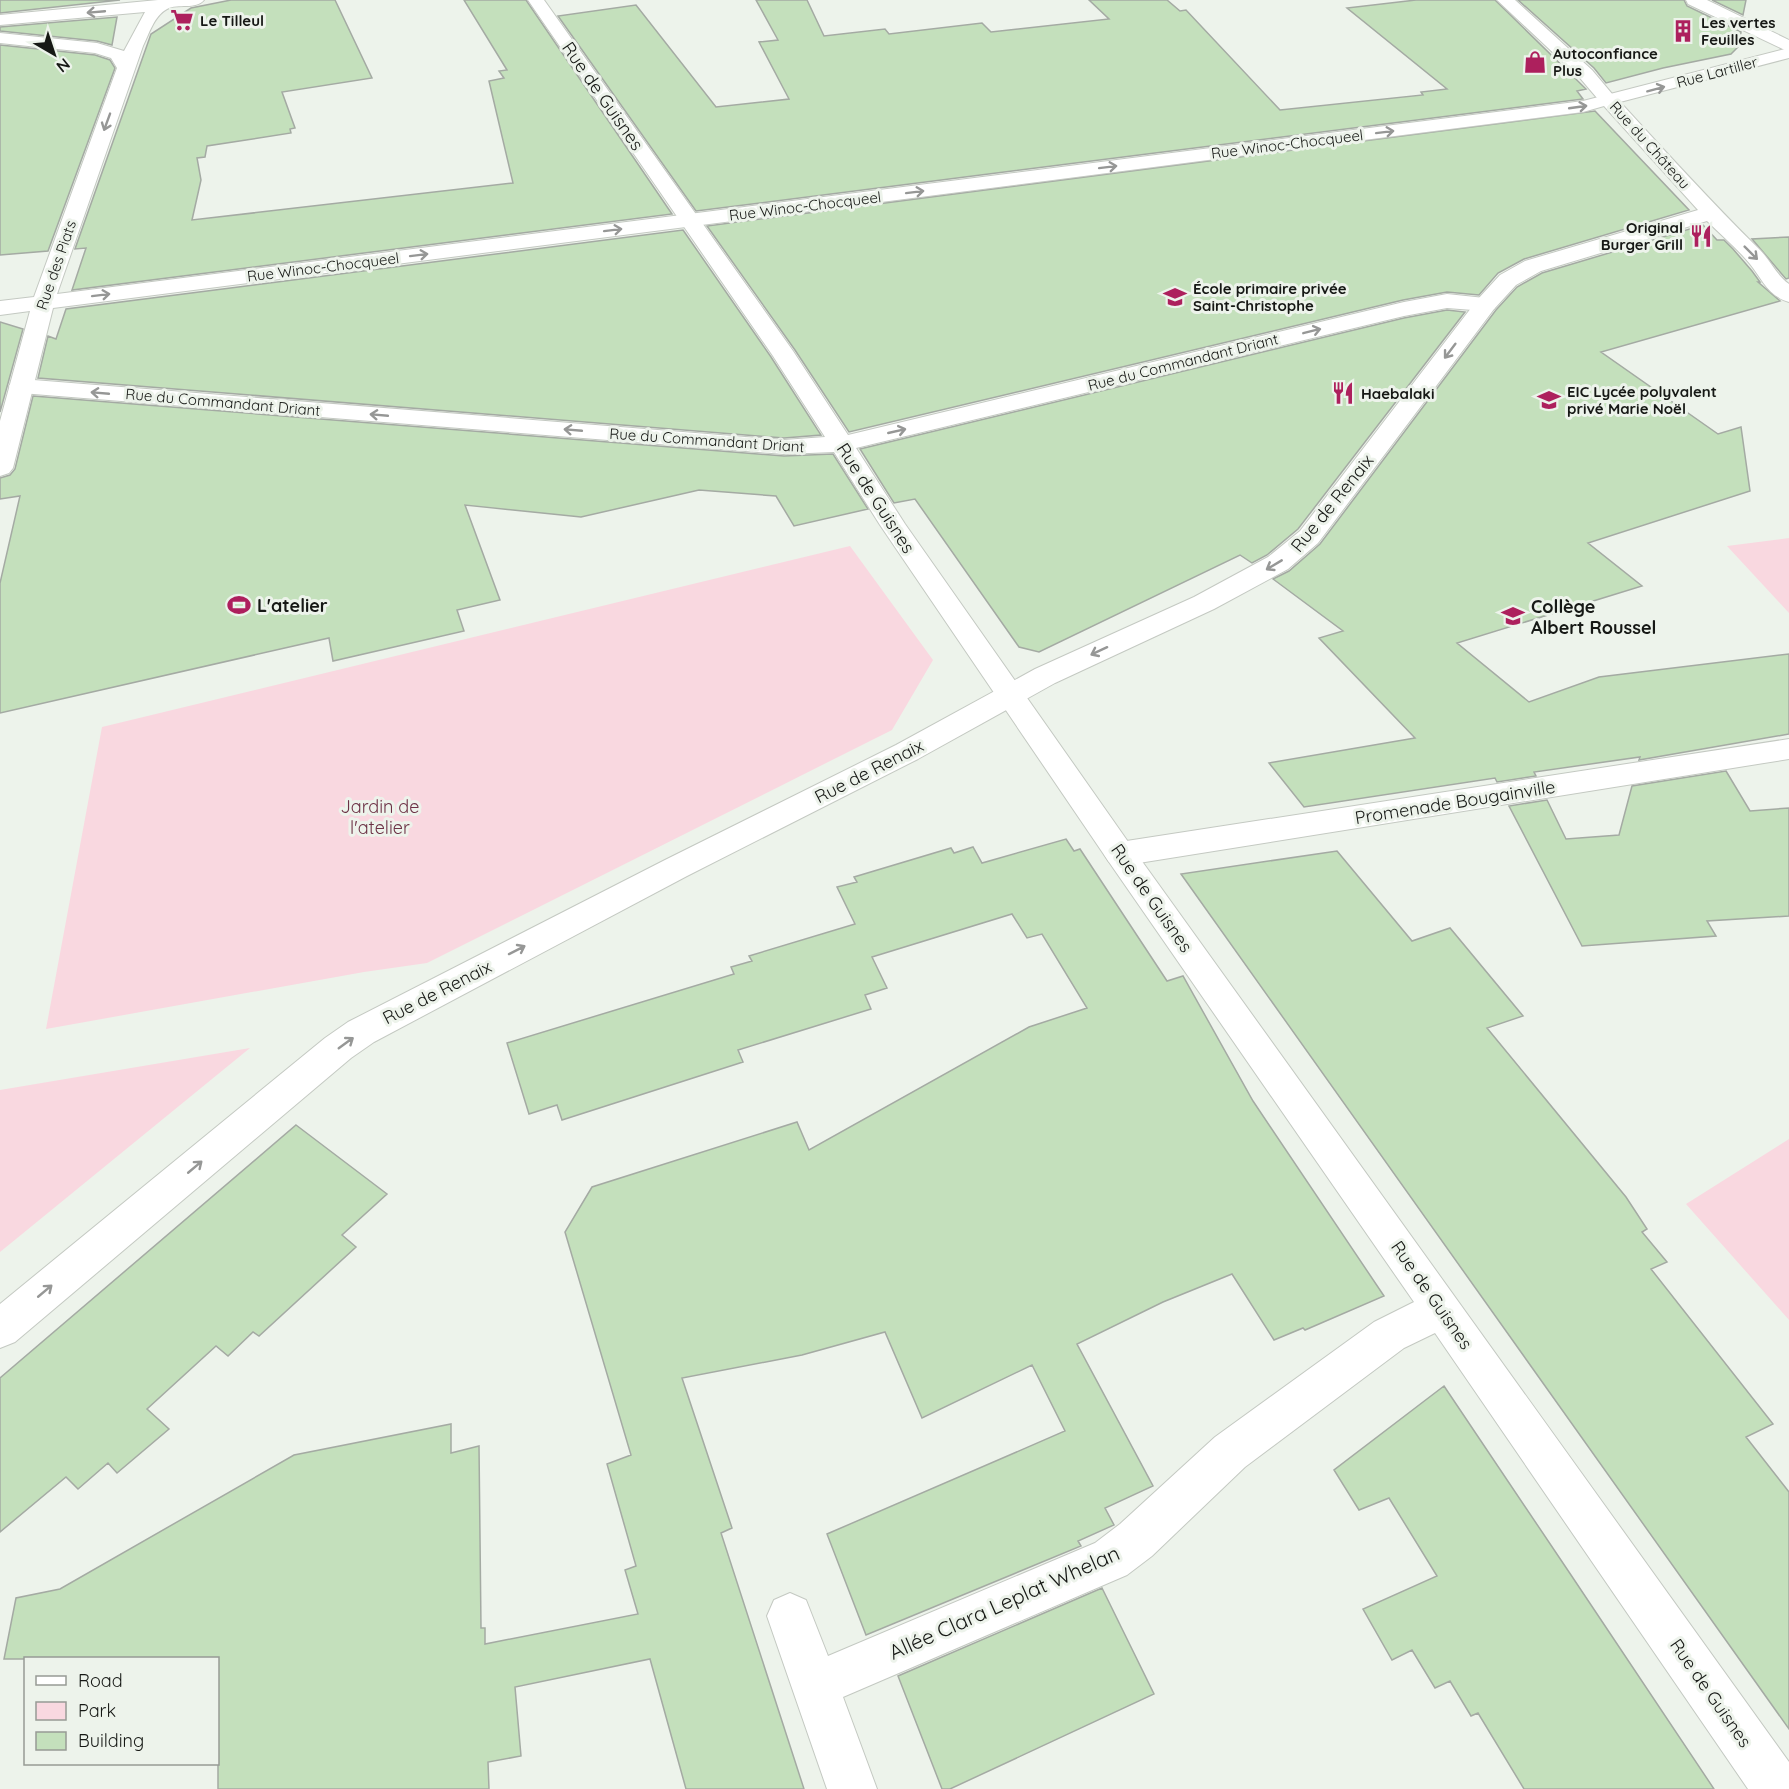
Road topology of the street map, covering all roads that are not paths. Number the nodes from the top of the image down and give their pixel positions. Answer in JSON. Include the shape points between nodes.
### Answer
{"nodes":[{"id":1,"x":196,"y":0,"type":"edge"},
{"id":2,"x":536,"y":0,"type":"edge"},
{"id":3,"x":1505,"y":0,"type":"edge"},
{"id":4,"x":1694,"y":0,"type":"edge"},
{"id":5,"x":1728,"y":0,"type":"edge"},
{"id":6,"x":162,"y":5,"type":"junction"},
{"id":7,"x":0,"y":20,"type":"edge"},
{"id":8,"x":1789,"y":29,"type":"edge"},
{"id":9,"x":0,"y":38,"type":"edge"},
{"id":10,"x":1789,"y":47,"type":"edge"},
{"id":11,"x":1789,"y":53,"type":"edge"},
{"id":12,"x":126,"y":67,"type":"junction"},
{"id":13,"x":1609,"y":101,"type":"junction"},
{"id":14,"x":1711,"y":213,"type":"junction"},
{"id":15,"x":690,"y":220,"type":"junction"},
{"id":16,"x":1789,"y":295,"type":"edge"},
{"id":17,"x":43,"y":302,"type":"junction"},
{"id":18,"x":1486,"y":304,"type":"junction"},
{"id":19,"x":0,"y":308,"type":"edge"},
{"id":20,"x":21,"y":386,"type":"junction"},
{"id":21,"x":841,"y":444,"type":"junction"},
{"id":22,"x":0,"y":468,"type":"edge"},
{"id":23,"x":1011,"y":696,"type":"junction"},
{"id":24,"x":1789,"y":749,"type":"edge"},
{"id":25,"x":1120,"y":854,"type":"junction"},
{"id":26,"x":1442,"y":1310,"type":"junction"},
{"id":27,"x":0,"y":1329,"type":"edge"},
{"id":28,"x":790,"y":1616,"type":"dead end"},
{"id":29,"x":815,"y":1685,"type":"junction"},
{"id":30,"x":852,"y":1789,"type":"edge"},
{"id":31,"x":1778,"y":1789,"type":"edge"}],
"edges":[{"from":1,"to":6,"type":"street"},
{"from":2,"to":15,"type":"street","name":"Rue de Guisnes"},
{"from":3,"to":13,"type":"street","name":"Rue du Château","via":[[1589,77]]},
{"from":4,"to":10,"type":"street"},
{"from":5,"to":8,"type":"street"},
{"from":6,"to":7,"type":"street","one_way":true},
{"from":6,"to":12,"type":"street","name":"Rue des Piats","via":[[149,17]]},
{"from":9,"to":12,"type":"street","via":[[97,48],[117,54]]},
{"from":13,"to":11,"type":"street","name":"Rue Lartiller","one_way":true},
{"from":12,"to":17,"type":"street","name":"Rue des Piats","one_way":true},
{"from":13,"to":14,"type":"street","name":"Rue du Château"},
{"from":15,"to":13,"type":"street","name":"Rue Winoc-Chocqueel","one_way":true},
{"from":14,"to":16,"type":"street","name":"Rue du Château","one_way":true,"via":[[1759,261],[1772,282]]},
{"from":14,"to":18,"type":"street","name":"Rue de Renaix","via":[[1533,266],[1508,280]]},
{"from":17,"to":15,"type":"street","name":"Rue Winoc-Chocqueel","one_way":true},
{"from":15,"to":21,"type":"street","name":"Rue de Guisnes"},
{"from":17,"to":19,"type":"street","name":"Rue Winoc-Chocqueel"},
{"from":17,"to":20,"type":"street","name":"Rue des Piats"},
{"from":21,"to":18,"type":"street","name":"Rue du Commandant Driant","one_way":true,"via":[[1404,309],[1447,301]]},
{"from":18,"to":23,"type":"street","name":"Rue de Renaix","one_way":true,"via":[[1315,528],[1278,564]]},
{"from":21,"to":20,"type":"street","name":"Rue du Commandant Driant","one_way":true,"via":[[784,447]]},
{"from":20,"to":22,"type":"street","name":"Rue des Piats"},
{"from":21,"to":23,"type":"street","name":"Rue de Guisnes"},
{"from":23,"to":25,"type":"street","name":"Rue de Guisnes"},
{"from":27,"to":23,"type":"street","name":"Rue de Renaix","one_way":true,"via":[[361,1032]]},
{"from":24,"to":25,"type":"street","name":"Promenade Bougainville"},
{"from":25,"to":26,"type":"street","name":"Rue de Guisnes"},
{"from":26,"to":29,"type":"street","name":"Allée Clara Leplat Whelan","via":[[1389,1335],[1230,1452],[1111,1559]]},
{"from":26,"to":31,"type":"street","name":"Rue de Guisnes"},
{"from":28,"to":29,"type":"street"},
{"from":29,"to":30,"type":"street"}]}
